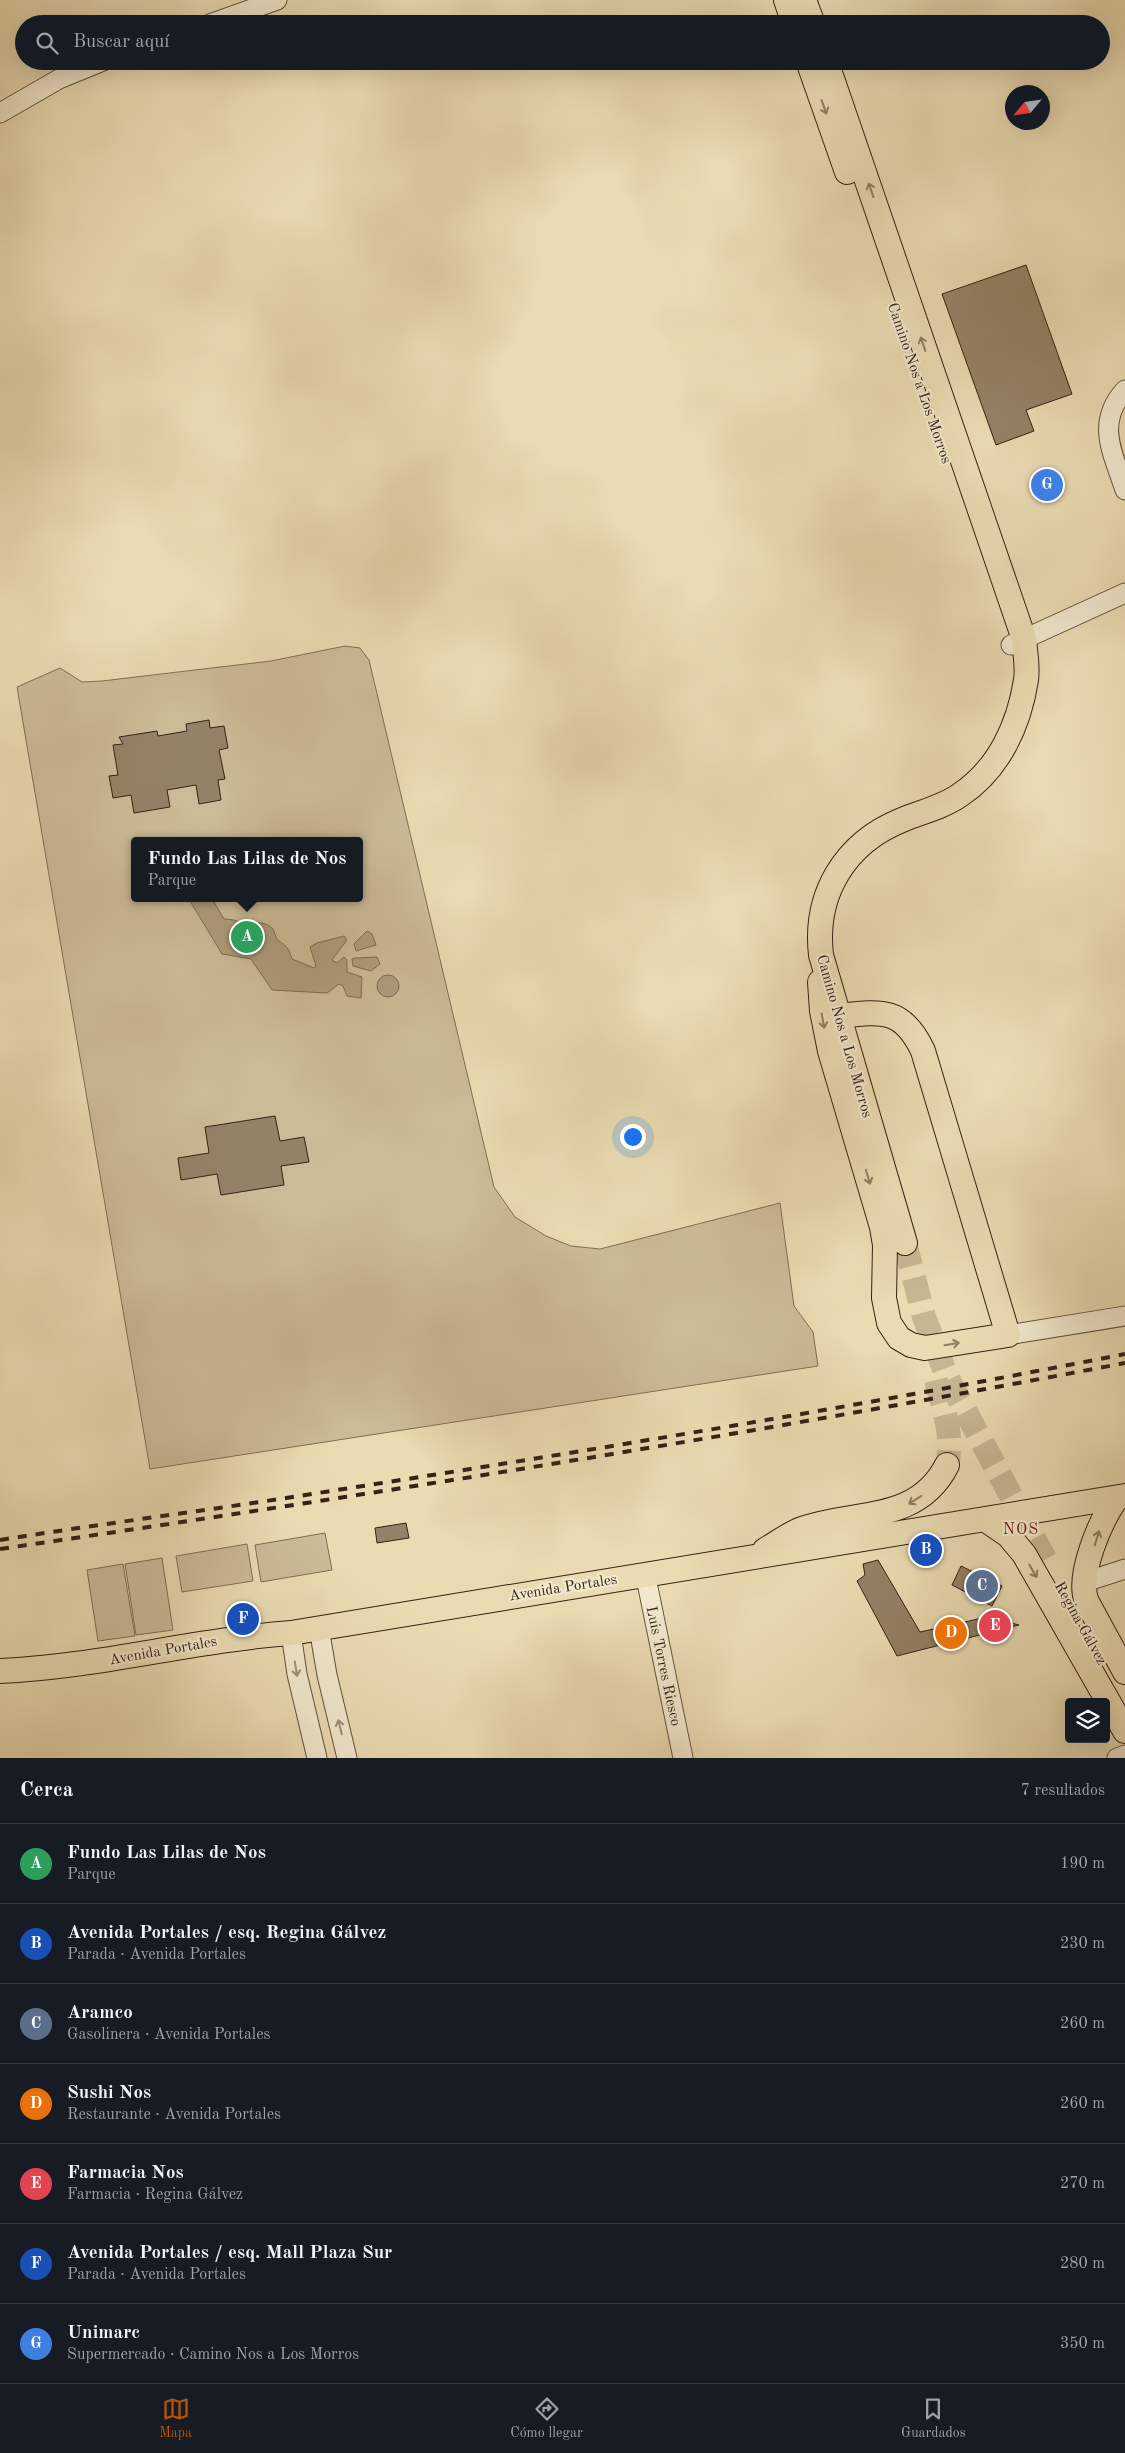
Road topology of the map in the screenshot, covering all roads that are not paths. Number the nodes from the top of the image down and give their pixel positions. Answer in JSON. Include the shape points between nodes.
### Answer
{"nodes":[{"id":1,"x":277,"y":0,"type":"edge"},
{"id":2,"x":786,"y":0,"type":"edge"},
{"id":3,"x":804,"y":0,"type":"edge"},
{"id":4,"x":235,"y":15,"type":"edge"},
{"id":5,"x":791,"y":15,"type":"edge"},
{"id":6,"x":810,"y":15,"type":"edge"},
{"id":7,"x":81,"y":70,"type":"edge"},
{"id":8,"x":820,"y":70,"type":"edge"},
{"id":9,"x":0,"y":113,"type":"edge"},
{"id":10,"x":1125,"y":390,"type":"edge"},
{"id":11,"x":1125,"y":490,"type":"edge"},
{"id":12,"x":1125,"y":593,"type":"edge"},
{"id":13,"x":1017,"y":642,"type":"junction"},
{"id":14,"x":821,"y":955,"type":"junction"},
{"id":15,"x":840,"y":1016,"type":"junction"},
{"id":16,"x":905,"y":1243,"type":"tunnel mouth"},
{"id":17,"x":1125,"y":1316,"type":"edge"},
{"id":18,"x":1008,"y":1335,"type":"junction"},
{"id":19,"x":947,"y":1465,"type":"tunnel mouth"},
{"id":20,"x":1121,"y":1497,"type":"edge"},
{"id":21,"x":986,"y":1520,"type":"junction"},
{"id":22,"x":757,"y":1556,"type":"junction"},
{"id":23,"x":1050,"y":1568,"type":"tunnel mouth"},
{"id":24,"x":1125,"y":1569,"type":"edge"},
{"id":25,"x":645,"y":1573,"type":"junction"},
{"id":26,"x":1085,"y":1582,"type":"junction"},
{"id":27,"x":319,"y":1628,"type":"junction"},
{"id":28,"x":291,"y":1633,"type":"junction"},
{"id":29,"x":0,"y":1671,"type":"edge"},
{"id":30,"x":1125,"y":1672,"type":"edge"},
{"id":31,"x":332,"y":1696,"type":"junction"},
{"id":32,"x":1125,"y":1704,"type":"edge"},
{"id":33,"x":304,"y":1705,"type":"junction"},
{"id":34,"x":1125,"y":1731,"type":"edge"},
{"id":35,"x":1125,"y":1755,"type":"edge"},
{"id":36,"x":317,"y":1758,"type":"edge"},
{"id":37,"x":347,"y":1758,"type":"edge"},
{"id":38,"x":683,"y":1758,"type":"edge"},
{"id":39,"x":1117,"y":1758,"type":"edge"}],
"edges":[{"from":1,"to":4,"type":"street"},
{"from":2,"to":5,"type":"main road"},
{"from":3,"to":6,"type":"main road"},
{"from":7,"to":9,"type":"street"},
{"from":8,"to":13,"type":"main road","name":"Camino Nos a Los Morros"},
{"from":10,"to":11,"type":"street","via":[[1113,406],[1108,432]]},
{"from":12,"to":13,"type":"street"},
{"from":13,"to":14,"type":"main road","name":"Camino Nos a Los Morros","via":[[1019,709],[1006,745],[994,764],[947,804],[885,828],[859,846],[841,865],[823,906]]},
{"from":14,"to":15,"type":"main road","name":"Camino Nos a Los Morros"},
{"from":14,"to":18,"type":"main road","one_way":true,"via":[[820,995],[826,1035],[882,1227],[888,1323],[905,1342],[926,1348]]},
{"from":15,"to":16,"type":"main road","name":"Camino Nos a Los Morros"},
{"from":15,"to":18,"type":"main road","via":[[890,1014],[903,1022],[917,1039]]},
{"from":17,"to":18,"type":"street"},
{"from":19,"to":22,"type":"main road","one_way":true,"via":[[927,1491],[909,1504],[886,1512],[802,1529]]},
{"from":20,"to":21,"type":"main road","name":"Avenida Portales"},
{"from":26,"to":20,"type":"main road","one_way":true,"via":[[1102,1522]]},
{"from":21,"to":22,"type":"main road","name":"Avenida Portales"},
{"from":21,"to":34,"type":"main road","one_way":true,"via":[[1008,1535],[1024,1554]]},
{"from":22,"to":25,"type":"main road","name":"Avenida Portales"},
{"from":23,"to":32,"type":"main road","name":"Regina Gálvez"},
{"from":24,"to":26,"type":"street"},
{"from":25,"to":27,"type":"main road","name":"Avenida Portales"},
{"from":25,"to":38,"type":"street","name":"Luis Torres Riesco"},
{"from":26,"to":30,"type":"main road","via":[[1086,1599]]},
{"from":27,"to":28,"type":"main road","name":"Avenida Portales"},
{"from":27,"to":31,"type":"street"},
{"from":28,"to":29,"type":"main road","name":"Avenida Portales","via":[[231,1639],[60,1667]]},
{"from":28,"to":33,"type":"street","one_way":true},
{"from":31,"to":33,"type":"street","via":[[326,1689],[316,1689],[309,1694]]},
{"from":37,"to":31,"type":"street","one_way":true},
{"from":33,"to":36,"type":"street"},
{"from":35,"to":39,"type":"street"}]}
